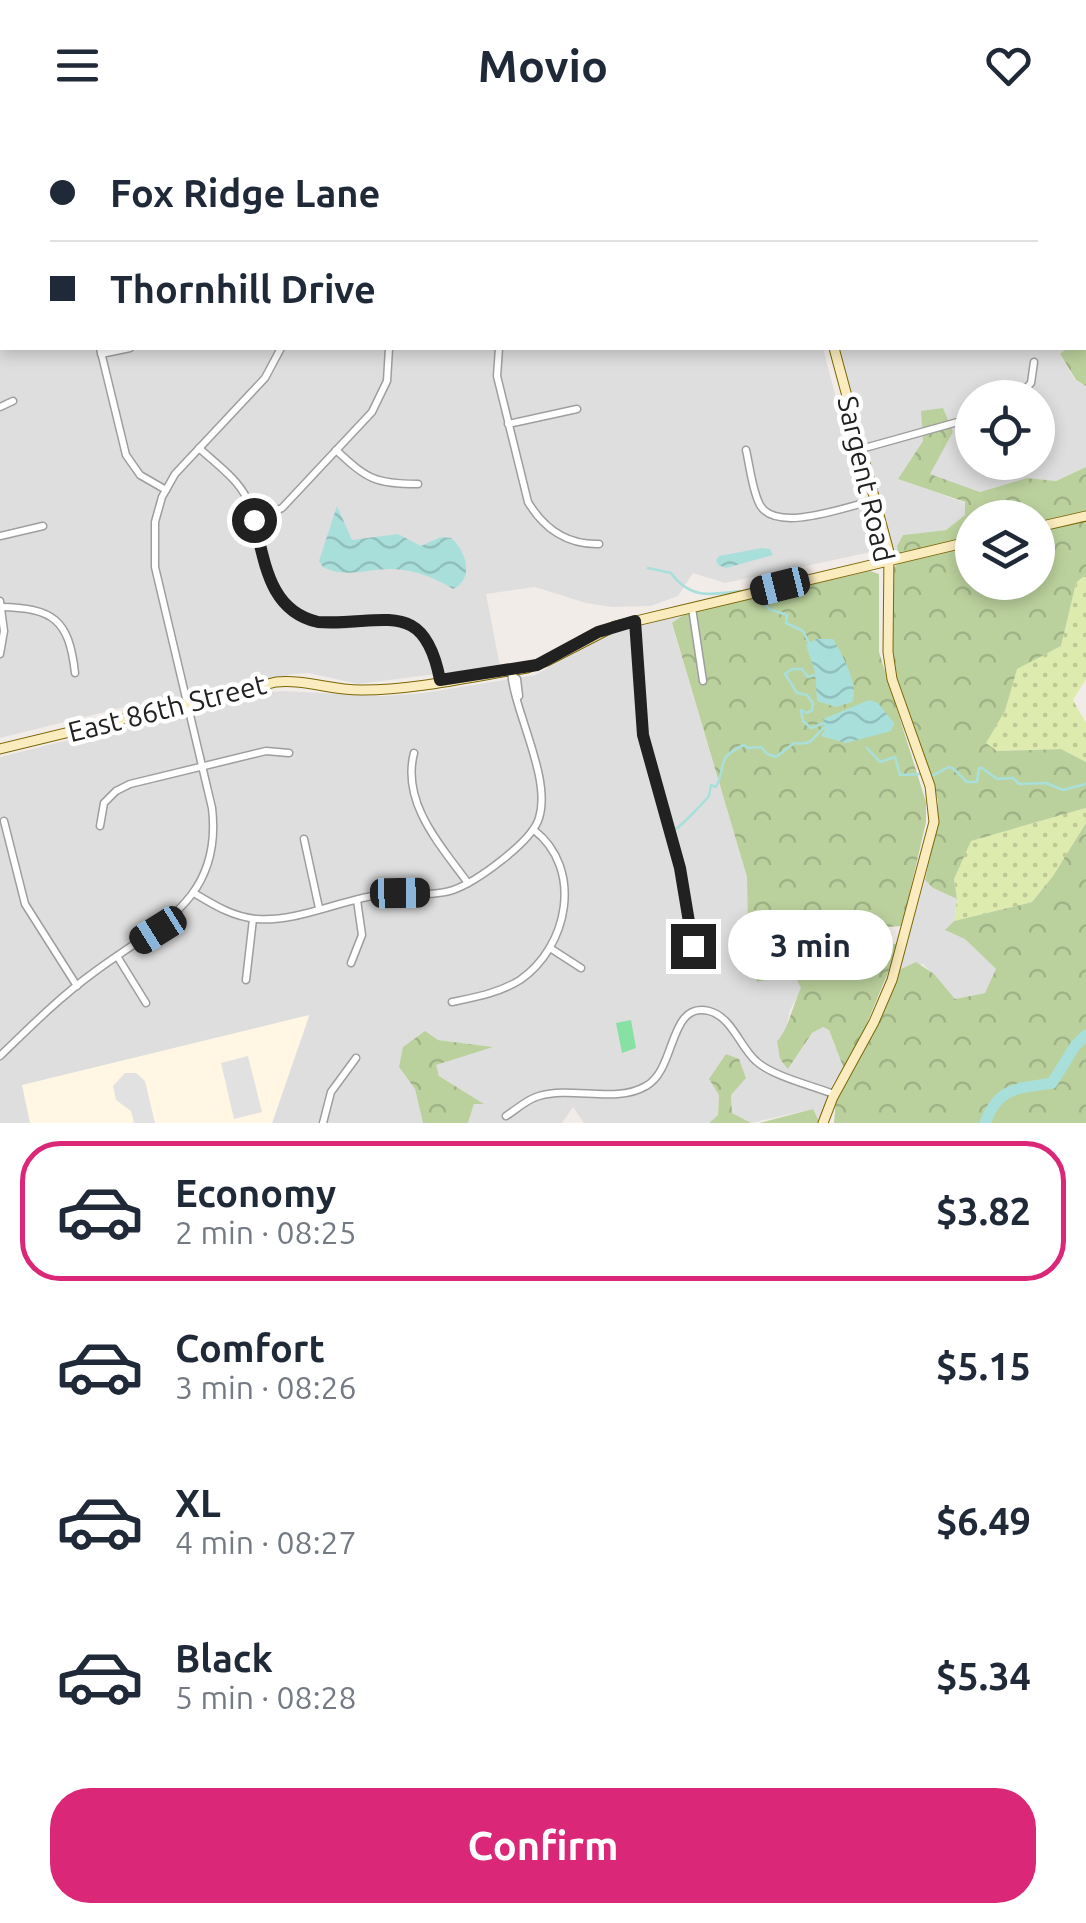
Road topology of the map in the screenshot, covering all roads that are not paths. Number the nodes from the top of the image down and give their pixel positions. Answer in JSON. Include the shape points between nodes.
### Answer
{"nodes":[{"id":1,"x":279,"y":350,"type":"edge"},
{"id":2,"x":389,"y":350,"type":"edge"},
{"id":3,"x":498,"y":350,"type":"edge"},
{"id":4,"x":835,"y":350,"type":"edge"},
{"id":5,"x":100,"y":351,"type":"edge"},
{"id":6,"x":1034,"y":362,"type":"dead end"},
{"id":7,"x":1031,"y":380,"type":"edge"},
{"id":8,"x":14,"y":401,"type":"dead end"},
{"id":9,"x":0,"y":407,"type":"edge"},
{"id":10,"x":577,"y":409,"type":"dead end"},
{"id":11,"x":955,"y":423,"type":"edge"},
{"id":12,"x":508,"y":424,"type":"junction"},
{"id":13,"x":199,"y":448,"type":"junction"},
{"id":14,"x":861,"y":449,"type":"junction"},
{"id":15,"x":336,"y":450,"type":"junction"},
{"id":16,"x":746,"y":450,"type":"dead end"},
{"id":17,"x":418,"y":484,"type":"dead end"},
{"id":18,"x":166,"y":490,"type":"junction"},
{"id":19,"x":876,"y":500,"type":"junction"},
{"id":20,"x":1086,"y":516,"type":"edge"},
{"id":21,"x":254,"y":520,"type":"junction"},
{"id":22,"x":1055,"y":523,"type":"edge"},
{"id":23,"x":43,"y":526,"type":"dead end"},
{"id":24,"x":0,"y":536,"type":"edge"},
{"id":25,"x":599,"y":544,"type":"dead end"},
{"id":26,"x":955,"y":545,"type":"edge"},
{"id":27,"x":889,"y":561,"type":"junction"},
{"id":28,"x":0,"y":605,"type":"edge"},
{"id":29,"x":692,"y":607,"type":"junction"},
{"id":30,"x":635,"y":621,"type":"junction"},
{"id":31,"x":0,"y":654,"type":"edge"},
{"id":32,"x":75,"y":673,"type":"dead end"},
{"id":33,"x":511,"y":673,"type":"junction"},
{"id":34,"x":440,"y":680,"type":"junction"},
{"id":35,"x":703,"y":681,"type":"dead end"},
{"id":36,"x":186,"y":703,"type":"junction"},
{"id":37,"x":0,"y":749,"type":"edge"},
{"id":38,"x":289,"y":753,"type":"dead end"},
{"id":39,"x":414,"y":754,"type":"dead end"},
{"id":40,"x":202,"y":766,"type":"junction"},
{"id":41,"x":4,"y":821,"type":"dead end"},
{"id":42,"x":100,"y":826,"type":"dead end"},
{"id":43,"x":534,"y":830,"type":"junction"},
{"id":44,"x":304,"y":839,"type":"dead end"},
{"id":45,"x":468,"y":882,"type":"junction"},
{"id":46,"x":194,"y":892,"type":"junction"},
{"id":47,"x":357,"y":900,"type":"junction"},
{"id":48,"x":319,"y":908,"type":"junction"},
{"id":49,"x":254,"y":918,"type":"junction"},
{"id":50,"x":550,"y":948,"type":"junction"},
{"id":51,"x":695,"y":952,"type":"dead end"},
{"id":52,"x":117,"y":956,"type":"junction"},
{"id":53,"x":351,"y":963,"type":"dead end"},
{"id":54,"x":581,"y":968,"type":"dead end"},
{"id":55,"x":246,"y":980,"type":"dead end"},
{"id":56,"x":76,"y":986,"type":"junction"},
{"id":57,"x":452,"y":1002,"type":"dead end"},
{"id":58,"x":146,"y":1003,"type":"dead end"},
{"id":59,"x":0,"y":1056,"type":"edge"},
{"id":60,"x":356,"y":1058,"type":"dead end"},
{"id":61,"x":834,"y":1094,"type":"junction"},
{"id":62,"x":506,"y":1116,"type":"dead end"},
{"id":63,"x":322,"y":1123,"type":"edge"},
{"id":64,"x":823,"y":1123,"type":"edge"}],
"edges":[{"from":1,"to":13,"type":"street","via":[[265,378]]},
{"from":2,"to":15,"type":"street","via":[[383,394]]},
{"from":3,"to":12,"type":"street"},
{"from":4,"to":14,"type":"street","name":"Sargent Road"},
{"from":5,"to":18,"type":"street","via":[[126,455],[137,472]]},
{"from":6,"to":7,"type":"street"},
{"from":8,"to":9,"type":"street"},
{"from":10,"to":12,"type":"street"},
{"from":11,"to":14,"type":"street"},
{"from":12,"to":25,"type":"street","via":[[534,512],[568,539]]},
{"from":13,"to":18,"type":"street"},
{"from":13,"to":21,"type":"street","via":[[243,491]]},
{"from":14,"to":19,"type":"street","name":"Sargent Road"},
{"from":15,"to":17,"type":"street","via":[[376,482]]},
{"from":15,"to":21,"type":"street","via":[[282,508]]},
{"from":16,"to":19,"type":"street","via":[[758,501],[775,518]]},
{"from":18,"to":36,"type":"street","via":[[155,522],[154,560]]},
{"from":19,"to":27,"type":"street","name":"Sargent Road"},
{"from":20,"to":22,"type":"street"},
{"from":21,"to":34,"type":"street","via":[[270,583],[287,607],[318,622],[410,624],[432,646]]},
{"from":23,"to":24,"type":"street"},
{"from":26,"to":27,"type":"street","name":"East 86th Street"},
{"from":27,"to":29,"type":"street","name":"East 86th Street"},
{"from":27,"to":61,"type":"street","name":"Sargent Road","via":[[890,670],[931,792],[934,828],[890,987]]},
{"from":28,"to":31,"type":"street"},
{"from":28,"to":32,"type":"street","via":[[36,609],[56,620],[70,642]]},
{"from":29,"to":30,"type":"street","name":"East 86th Street"},
{"from":29,"to":35,"type":"street"},
{"from":30,"to":33,"type":"street","name":"East 86th Street"},
{"from":30,"to":51,"type":"street","via":[[643,735]]},
{"from":33,"to":34,"type":"street","name":"East 86th Street"},
{"from":33,"to":43,"type":"street","via":[[542,800]]},
{"from":34,"to":36,"type":"street","name":"East 86th Street","via":[[359,690],[295,680]]},
{"from":36,"to":37,"type":"street","name":"East 86th Street"},
{"from":36,"to":40,"type":"street"},
{"from":38,"to":40,"type":"street","via":[[266,751]]},
{"from":39,"to":45,"type":"street","via":[[422,817]]},
{"from":40,"to":42,"type":"street","via":[[122,788],[104,803]]},
{"from":40,"to":46,"type":"street","via":[[214,831]]},
{"from":41,"to":56,"type":"street","via":[[28,910]]},
{"from":43,"to":45,"type":"street"},
{"from":43,"to":50,"type":"street","via":[[554,852],[563,879],[562,916]]},
{"from":44,"to":48,"type":"street"},
{"from":45,"to":47,"type":"street","via":[[444,892]]},
{"from":46,"to":49,"type":"street","via":[[227,912]]},
{"from":46,"to":52,"type":"street","via":[[166,924]]},
{"from":47,"to":48,"type":"street"},
{"from":47,"to":53,"type":"street","via":[[362,935]]},
{"from":48,"to":49,"type":"street"},
{"from":49,"to":55,"type":"street"},
{"from":50,"to":54,"type":"street"},
{"from":50,"to":57,"type":"street","via":[[510,985]]},
{"from":52,"to":56,"type":"street"},
{"from":52,"to":58,"type":"street"},
{"from":56,"to":59,"type":"street"},
{"from":60,"to":63,"type":"street","via":[[332,1092]]},
{"from":61,"to":62,"type":"street","via":[[757,1063],[724,1020],[703,1010],[678,1023],[666,1065],[643,1088],[541,1095]]},
{"from":61,"to":64,"type":"street","name":"Sargent Road"}]}
